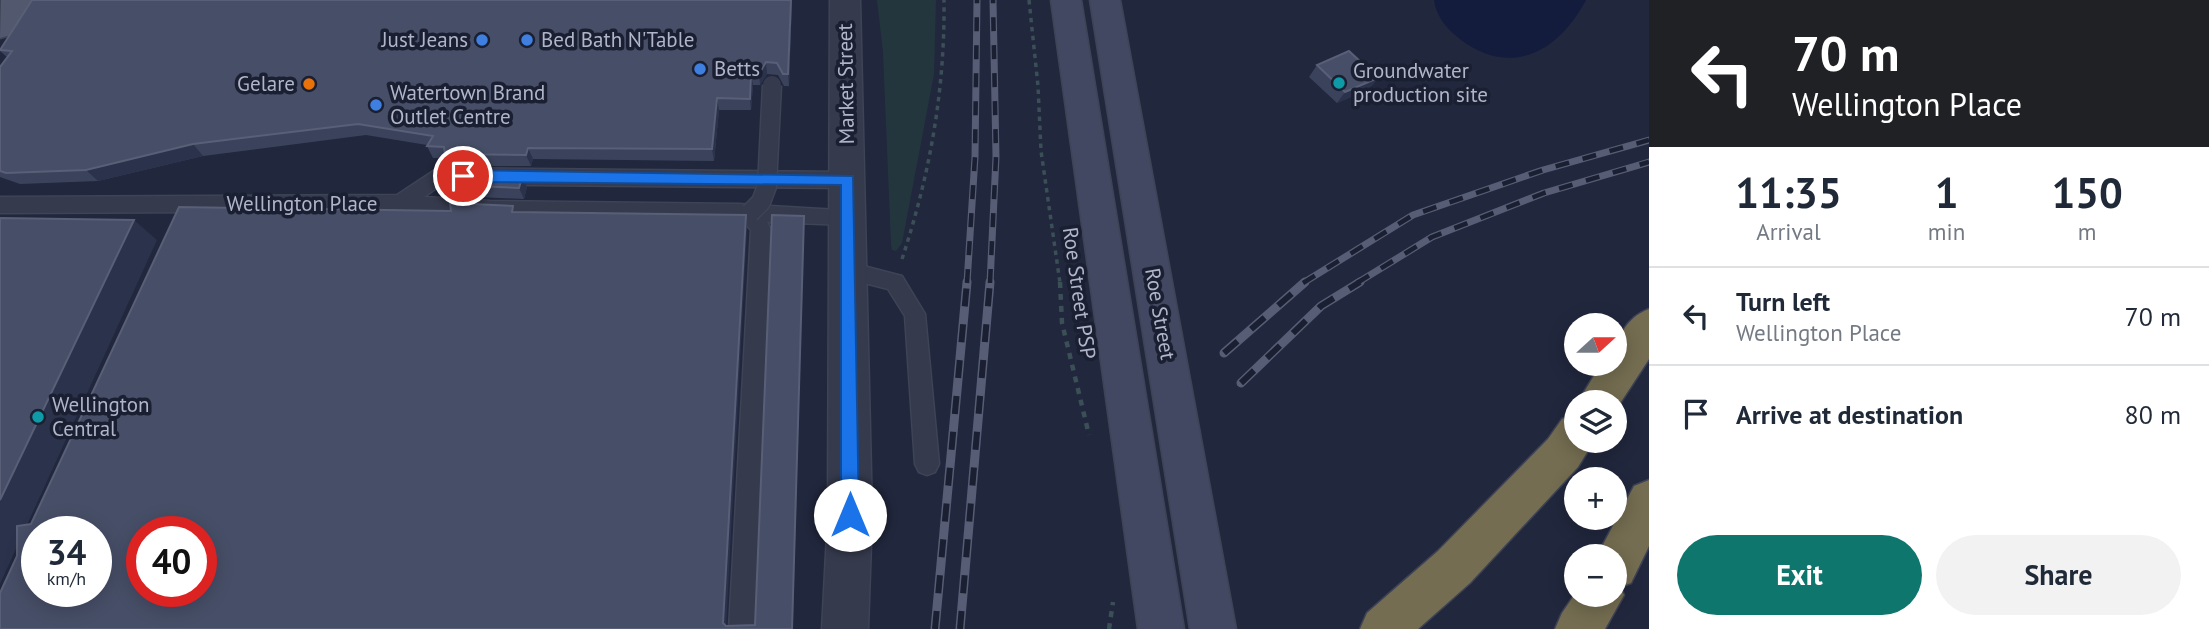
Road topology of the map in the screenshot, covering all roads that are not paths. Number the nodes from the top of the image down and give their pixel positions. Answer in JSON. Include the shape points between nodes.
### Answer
{"nodes":[{"id":1,"x":18,"y":0,"type":"edge"},
{"id":2,"x":845,"y":0,"type":"edge"},
{"id":3,"x":1066,"y":0,"type":"edge"},
{"id":4,"x":1105,"y":0,"type":"edge"},
{"id":5,"x":0,"y":27,"type":"edge"},
{"id":6,"x":772,"y":85,"type":"dead end"},
{"id":7,"x":848,"y":198,"type":"junction"},
{"id":8,"x":401,"y":203,"type":"junction"},
{"id":9,"x":0,"y":205,"type":"edge"},
{"id":10,"x":186,"y":205,"type":"junction"},
{"id":11,"x":755,"y":222,"type":"junction"},
{"id":12,"x":175,"y":230,"type":"edge"},
{"id":13,"x":848,"y":271,"type":"junction"},
{"id":14,"x":1649,"y":326,"type":"edge"},
{"id":15,"x":1606,"y":390,"type":"edge"},
{"id":16,"x":1564,"y":452,"type":"edge"},
{"id":17,"x":1134,"y":458,"type":"junction"},
{"id":18,"x":1185,"y":460,"type":"junction"},
{"id":19,"x":927,"y":464,"type":"dead end"},
{"id":20,"x":1649,"y":501,"type":"edge"},
{"id":21,"x":1627,"y":544,"type":"edge"},
{"id":22,"x":1593,"y":607,"type":"edge"},
{"id":23,"x":742,"y":629,"type":"edge"},
{"id":24,"x":845,"y":629,"type":"edge"},
{"id":25,"x":1161,"y":629,"type":"edge"},
{"id":26,"x":1213,"y":629,"type":"edge"},
{"id":27,"x":1383,"y":629,"type":"edge"},
{"id":28,"x":1578,"y":629,"type":"edge"}],
"edges":[{"from":1,"to":5,"type":"main road"},
{"from":2,"to":7,"type":"street","name":"Market Street"},
{"from":3,"to":17,"type":"main road"},
{"from":4,"to":18,"type":"main road","name":"Roe Street"},
{"from":6,"to":11,"type":"lane","bridge":true,"via":[[768,186]]},
{"from":7,"to":8,"type":"lane","name":"Wellington Place","via":[[438,176]]},
{"from":7,"to":11,"type":"lane"},
{"from":7,"to":13,"type":"street","name":"Market Street"},
{"from":8,"to":10,"type":"lane","name":"Wellington Place"},
{"from":8,"to":11,"type":"lane"},
{"from":9,"to":10,"type":"lane","name":"Wellington Place"},
{"from":10,"to":12,"type":"lane"},
{"from":11,"to":23,"type":"lane"},
{"from":13,"to":19,"type":"lane","via":[[895,282],[915,314]]},
{"from":13,"to":24,"type":"street","name":"Market Street","via":[[850,515]]},
{"from":14,"to":15,"type":"highway"},
{"from":16,"to":27,"type":"highway","via":[[1454,567]]},
{"from":17,"to":18,"type":"main road"},
{"from":17,"to":25,"type":"main road"},
{"from":18,"to":26,"type":"main road","name":"Roe Street"},
{"from":20,"to":21,"type":"highway"},
{"from":22,"to":28,"type":"highway"}]}
